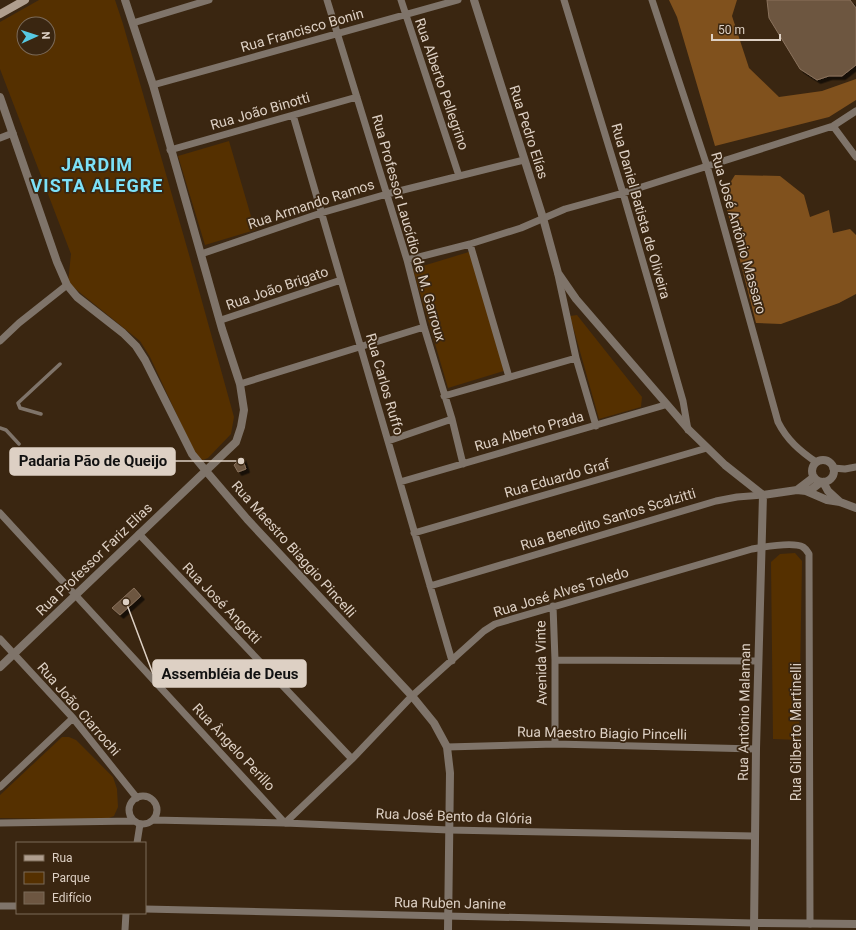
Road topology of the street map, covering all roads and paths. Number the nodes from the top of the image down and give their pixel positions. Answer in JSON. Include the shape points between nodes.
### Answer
{"nodes":[{"id":1,"x":24,"y":0,"type":"edge"},
{"id":2,"x":125,"y":0,"type":"edge"},
{"id":3,"x":209,"y":0,"type":"edge"},
{"id":4,"x":327,"y":0,"type":"edge"},
{"id":5,"x":401,"y":0,"type":"edge"},
{"id":6,"x":458,"y":0,"type":"edge"},
{"id":7,"x":474,"y":0,"type":"edge"},
{"id":8,"x":564,"y":0,"type":"edge"},
{"id":9,"x":652,"y":0,"type":"edge"},
{"id":10,"x":0,"y":14,"type":"edge"},
{"id":11,"x":405,"y":15,"type":"junction"},
{"id":12,"x":134,"y":23,"type":"junction"},
{"id":13,"x":337,"y":34,"type":"junction"},
{"id":14,"x":153,"y":85,"type":"junction"},
{"id":15,"x":0,"y":97,"type":"edge"},
{"id":16,"x":357,"y":97,"type":"junction"},
{"id":17,"x":856,"y":111,"type":"edge"},
{"id":18,"x":293,"y":114,"type":"junction"},
{"id":19,"x":833,"y":126,"type":"junction"},
{"id":20,"x":13,"y":133,"type":"junction"},
{"id":21,"x":0,"y":138,"type":"edge"},
{"id":22,"x":170,"y":150,"type":"junction"},
{"id":23,"x":856,"y":157,"type":"edge"},
{"id":24,"x":524,"y":160,"type":"junction"},
{"id":25,"x":707,"y":166,"type":"junction"},
{"id":26,"x":459,"y":176,"type":"junction"},
{"id":27,"x":623,"y":193,"type":"junction"},
{"id":28,"x":387,"y":194,"type":"junction"},
{"id":29,"x":321,"y":213,"type":"junction"},
{"id":30,"x":543,"y":218,"type":"junction"},
{"id":31,"x":470,"y":244,"type":"junction"},
{"id":32,"x":201,"y":254,"type":"junction"},
{"id":33,"x":407,"y":260,"type":"junction"},
{"id":34,"x":558,"y":273,"type":"junction"},
{"id":35,"x":341,"y":280,"type":"junction"},
{"id":36,"x":67,"y":285,"type":"junction"},
{"id":37,"x":221,"y":320,"type":"junction"},
{"id":38,"x":424,"y":327,"type":"junction"},
{"id":39,"x":0,"y":341,"type":"edge"},
{"id":40,"x":360,"y":347,"type":"junction"},
{"id":41,"x":576,"y":358,"type":"junction"},
{"id":42,"x":60,"y":364,"type":"dead end"},
{"id":43,"x":509,"y":377,"type":"junction"},
{"id":44,"x":240,"y":384,"type":"junction"},
{"id":45,"x":444,"y":396,"type":"junction"},
{"id":46,"x":665,"y":405,"type":"junction"},
{"id":47,"x":41,"y":414,"type":"dead end"},
{"id":48,"x":452,"y":420,"type":"junction"},
{"id":49,"x":596,"y":426,"type":"junction"},
{"id":50,"x":0,"y":428,"type":"edge"},
{"id":51,"x":688,"y":430,"type":"junction"},
{"id":52,"x":388,"y":441,"type":"junction"},
{"id":53,"x":19,"y":444,"type":"dead end"},
{"id":54,"x":706,"y":448,"type":"junction"},
{"id":55,"x":816,"y":462,"type":"junction"},
{"id":56,"x":463,"y":464,"type":"junction"},
{"id":57,"x":856,"y":467,"type":"edge"},
{"id":58,"x":833,"y":468,"type":"junction"},
{"id":59,"x":206,"y":471,"type":"junction"},
{"id":60,"x":814,"y":477,"type":"junction"},
{"id":61,"x":400,"y":482,"type":"junction"},
{"id":62,"x":822,"y":482,"type":"junction"},
{"id":63,"x":797,"y":490,"type":"junction"},
{"id":64,"x":806,"y":491,"type":"junction"},
{"id":65,"x":763,"y":495,"type":"junction"},
{"id":66,"x":840,"y":502,"type":"junction"},
{"id":67,"x":856,"y":508,"type":"edge"},
{"id":68,"x":0,"y":513,"type":"edge"},
{"id":69,"x":414,"y":533,"type":"junction"},
{"id":70,"x":139,"y":534,"type":"junction"},
{"id":71,"x":799,"y":546,"type":"joint"},
{"id":72,"x":762,"y":547,"type":"junction"},
{"id":73,"x":430,"y":586,"type":"junction"},
{"id":74,"x":76,"y":594,"type":"junction"},
{"id":75,"x":553,"y":606,"type":"junction"},
{"id":76,"x":0,"y":639,"type":"edge"},
{"id":77,"x":14,"y":654,"type":"junction"},
{"id":78,"x":555,"y":660,"type":"junction"},
{"id":79,"x":452,"y":661,"type":"junction"},
{"id":80,"x":758,"y":661,"type":"junction"},
{"id":81,"x":0,"y":667,"type":"edge"},
{"id":82,"x":412,"y":696,"type":"junction"},
{"id":83,"x":74,"y":718,"type":"junction"},
{"id":84,"x":555,"y":744,"type":"junction"},
{"id":85,"x":447,"y":746,"type":"junction"},
{"id":86,"x":756,"y":749,"type":"junction"},
{"id":87,"x":352,"y":759,"type":"junction"},
{"id":88,"x":0,"y":787,"type":"edge"},
{"id":89,"x":137,"y":798,"type":"junction"},
{"id":90,"x":153,"y":820,"type":"junction"},
{"id":91,"x":137,"y":822,"type":"junction"},
{"id":92,"x":0,"y":823,"type":"edge"},
{"id":93,"x":285,"y":823,"type":"junction"},
{"id":94,"x":449,"y":830,"type":"junction"},
{"id":95,"x":754,"y":836,"type":"junction"},
{"id":96,"x":137,"y":842,"type":"edge"},
{"id":97,"x":0,"y":906,"type":"edge"},
{"id":98,"x":16,"y":906,"type":"edge"},
{"id":99,"x":146,"y":909,"type":"edge"},
{"id":100,"x":126,"y":914,"type":"edge"},
{"id":101,"x":448,"y":916,"type":"junction"},
{"id":102,"x":810,"y":924,"type":"junction"},
{"id":103,"x":856,"y":924,"type":"edge"},
{"id":104,"x":754,"y":927,"type":"edge"},
{"id":105,"x":125,"y":930,"type":"edge"},
{"id":106,"x":448,"y":930,"type":"edge"}],
"edges":[{"from":1,"to":10,"type":"main road"},
{"from":2,"to":12,"type":"street","name":"Rua Professor Fariz Elias"},
{"from":3,"to":12,"type":"street"},
{"from":4,"to":13,"type":"street","name":"Rua Professor Laucídio de M. Garroux"},
{"from":5,"to":11,"type":"street","name":"Rua Alberto Pellegrino"},
{"from":6,"to":11,"type":"street","name":"Rua Francisco Bonin"},
{"from":7,"to":24,"type":"street","name":"Rua Pedro Elías"},
{"from":8,"to":27,"type":"street","name":"Rua Daniel Batista de Oliveira"},
{"from":9,"to":25,"type":"street","name":"Rua José Antônio Massaro"},
{"from":11,"to":13,"type":"street","name":"Rua Francisco Bonin"},
{"from":11,"to":26,"type":"street","name":"Rua Alberto Pellegrino"},
{"from":12,"to":14,"type":"street","name":"Rua Professor Fariz Elias"},
{"from":13,"to":14,"type":"street","name":"Rua Francisco Bonin"},
{"from":13,"to":16,"type":"street","name":"Rua Professor Laucídio de M. Garroux"},
{"from":14,"to":22,"type":"street","name":"Rua Professor Fariz Elias"},
{"from":15,"to":20,"type":"street","name":"Rua Maestro Biaggio Pincelli"},
{"from":16,"to":18,"type":"street","name":"Rua João Binotti"},
{"from":16,"to":28,"type":"street","name":"Rua Professor Laucídio de M. Garroux"},
{"from":17,"to":19,"type":"street"},
{"from":18,"to":22,"type":"street","name":"Rua João Binotti"},
{"from":18,"to":29,"type":"street","name":"Rua Carlos Ruffo"},
{"from":19,"to":23,"type":"street"},
{"from":19,"to":25,"type":"street"},
{"from":20,"to":21,"type":"street"},
{"from":20,"to":36,"type":"street","name":"Rua Maestro Biaggio Pincelli"},
{"from":22,"to":32,"type":"street","name":"Rua Professor Fariz Elias"},
{"from":24,"to":26,"type":"street","name":"Rua Armando Ramos"},
{"from":24,"to":30,"type":"street","name":"Rua Pedro Elías"},
{"from":25,"to":27,"type":"street"},
{"from":25,"to":55,"type":"street","name":"Rua José Antônio Massaro","via":[[778,422],[783,433],[793,444]]},
{"from":26,"to":28,"type":"street","name":"Rua Armando Ramos"},
{"from":27,"to":30,"type":"street","via":[[565,209]]},
{"from":27,"to":51,"type":"street","name":"Rua Daniel Batista de Oliveira","via":[[683,401]]},
{"from":28,"to":29,"type":"street","name":"Rua Armando Ramos"},
{"from":28,"to":33,"type":"street","name":"Rua Professor Laucídio de M. Garroux"},
{"from":29,"to":32,"type":"street","name":"Rua Armando Ramos"},
{"from":29,"to":35,"type":"street","name":"Rua Carlos Ruffo"},
{"from":30,"to":31,"type":"street","via":[[521,228]]},
{"from":30,"to":34,"type":"street","name":"Rua Pedro Elías"},
{"from":31,"to":33,"type":"street"},
{"from":31,"to":43,"type":"street"},
{"from":32,"to":37,"type":"street","name":"Rua Professor Fariz Elias"},
{"from":33,"to":38,"type":"street","name":"Rua Professor Laucídio de M. Garroux"},
{"from":34,"to":41,"type":"street","name":"Rua Pedro Elías"},
{"from":34,"to":46,"type":"street","name":"Rua Pedro Elías","via":[[576,299]]},
{"from":35,"to":37,"type":"street","name":"Rua João Brigato"},
{"from":35,"to":40,"type":"street","name":"Rua Carlos Ruffo"},
{"from":36,"to":39,"type":"street"},
{"from":36,"to":59,"type":"street","name":"Rua Maestro Biaggio Pincelli","via":[[77,297],[136,346],[192,454]]},
{"from":37,"to":44,"type":"street","name":"Rua Professor Fariz Elias"},
{"from":38,"to":40,"type":"street"},
{"from":38,"to":45,"type":"street","name":"Rua Professor Laucídio de M. Garroux"},
{"from":40,"to":44,"type":"street"},
{"from":40,"to":52,"type":"street","name":"Rua Carlos Ruffo"},
{"from":41,"to":43,"type":"street"},
{"from":41,"to":49,"type":"street","name":"Rua Pedro Elías"},
{"from":42,"to":47,"type":"lane","via":[[18,403],[20,408]]},
{"from":43,"to":45,"type":"street"},
{"from":44,"to":59,"type":"street","name":"Rua Professor Fariz Elias","via":[[244,410],[236,442]]},
{"from":45,"to":48,"type":"street","name":"Rua Professor Laucídio de M. Garroux"},
{"from":46,"to":49,"type":"street","name":"Rua Alberto Prada"},
{"from":46,"to":51,"type":"street","name":"Rua Pedro Elías"},
{"from":48,"to":52,"type":"street"},
{"from":48,"to":56,"type":"street","name":"Rua Professor Laucídio de M. Garroux"},
{"from":49,"to":56,"type":"street","name":"Rua Alberto Prada"},
{"from":50,"to":53,"type":"lane","via":[[6,430]]},
{"from":51,"to":54,"type":"street","name":"Rua Pedro Elías"},
{"from":52,"to":61,"type":"street","name":"Rua Carlos Ruffo"},
{"from":54,"to":65,"type":"street","name":"Rua Pedro Elías"},
{"from":54,"to":69,"type":"street","name":"Rua Eduardo Graf"},
{"from":55,"to":58,"type":"street","via":[[826,460]]},
{"from":55,"to":60,"type":"street","via":[[812,472]]},
{"from":56,"to":61,"type":"street","name":"Rua Alberto Prada"},
{"from":57,"to":58,"type":"street"},
{"from":58,"to":62,"type":"street","via":[[832,475],[827,481]]},
{"from":59,"to":70,"type":"street","name":"Rua Professor Fariz Elias"},
{"from":59,"to":82,"type":"street","name":"Rua Maestro Biaggio Pincelli","via":[[247,519]]},
{"from":60,"to":62,"type":"street"},
{"from":60,"to":63,"type":"street","name":"Rua Benedito Santos Scalzitti"},
{"from":61,"to":69,"type":"street","name":"Rua Carlos Ruffo"},
{"from":62,"to":64,"type":"street"},
{"from":62,"to":66,"type":"street"},
{"from":63,"to":64,"type":"street","name":"Rua Benedito Santos Scalzitti"},
{"from":63,"to":65,"type":"street","name":"Rua Benedito Santos Scalzitti"},
{"from":64,"to":66,"type":"street","name":"Rua Benedito Santos Scalzitti","via":[[827,500]]},
{"from":65,"to":72,"type":"street","name":"Rua Antônio Malaman"},
{"from":65,"to":73,"type":"street","name":"Rua Benedito Santos Scalzitti","via":[[716,501]]},
{"from":66,"to":67,"type":"street","name":"Rua Benedito Santos Scalzitti"},
{"from":68,"to":74,"type":"street","name":"Rua Ângelo Perillo"},
{"from":69,"to":73,"type":"street","name":"Rua Carlos Ruffo"},
{"from":70,"to":74,"type":"street","name":"Rua Professor Fariz Elias"},
{"from":70,"to":87,"type":"street","name":"Rua José Angotti"},
{"from":71,"to":72,"type":"street","name":"Rua José Alves Toledo"},
{"from":71,"to":102,"type":"street","name":"Rua Gilberto Martinelli","via":[[809,554]]},
{"from":72,"to":75,"type":"street","name":"Rua José Alves Toledo"},
{"from":72,"to":80,"type":"street","name":"Rua Antônio Malaman"},
{"from":73,"to":79,"type":"street","name":"Rua Carlos Ruffo"},
{"from":74,"to":77,"type":"street","name":"Rua Professor Fariz Elias"},
{"from":74,"to":93,"type":"street","name":"Rua Ângelo Perillo"},
{"from":75,"to":78,"type":"street","name":"Avenida Vinte"},
{"from":75,"to":79,"type":"street","name":"Rua José Alves Toledo","via":[[495,624]]},
{"from":76,"to":77,"type":"street","name":"Rua João Ciarrochi"},
{"from":77,"to":81,"type":"street","name":"Rua Professor Fariz Elias"},
{"from":77,"to":83,"type":"street","name":"Rua João Ciarrochi"},
{"from":78,"to":80,"type":"street"},
{"from":78,"to":84,"type":"street","name":"Avenida Vinte"},
{"from":79,"to":82,"type":"street","name":"Rua José Alves Toledo"},
{"from":80,"to":86,"type":"street","name":"Rua Antônio Malaman"},
{"from":82,"to":85,"type":"street","name":"Rua Maestro Biaggio Pincelli","via":[[434,723]]},
{"from":82,"to":87,"type":"street","name":"Rua José Alves Toledo"},
{"from":83,"to":88,"type":"street"},
{"from":83,"to":89,"type":"street","name":"Rua João Ciarrochi"},
{"from":84,"to":85,"type":"street","name":"Rua Maestro Biagio Pincelli"},
{"from":84,"to":86,"type":"street","name":"Rua Maestro Biagio Pincelli"},
{"from":85,"to":94,"type":"street","name":"Rua Maestro Biaggio Pincelli","via":[[450,773]]},
{"from":86,"to":95,"type":"street","name":"Rua Antônio Malaman"},
{"from":87,"to":93,"type":"street","name":"Rua José Alves Toledo"},
{"from":89,"to":90,"type":"street","via":[[145,796],[156,804],[157,812]]},
{"from":89,"to":91,"type":"street","via":[[130,809]]},
{"from":90,"to":91,"type":"street","via":[[149,823]]},
{"from":90,"to":93,"type":"street","name":"Rua José Bento da Glória"},
{"from":91,"to":92,"type":"street"},
{"from":91,"to":96,"type":"street"},
{"from":93,"to":94,"type":"street","name":"Rua José Bento da Glória"},
{"from":94,"to":95,"type":"street","name":"Rua José Bento da Glória"},
{"from":94,"to":101,"type":"street","name":"Rua Maestro Biaggio Pincelli"},
{"from":95,"to":104,"type":"street","name":"Rua Antônio Malaman"},
{"from":97,"to":98,"type":"street"},
{"from":99,"to":101,"type":"street","name":"Rua Ruben Janine"},
{"from":100,"to":105,"type":"street"},
{"from":101,"to":104,"type":"street","name":"Rua Ruben Janine"},
{"from":101,"to":106,"type":"street","name":"Rua Maestro Biaggio Pincelli"},
{"from":102,"to":103,"type":"street"},
{"from":102,"to":104,"type":"street"}]}
